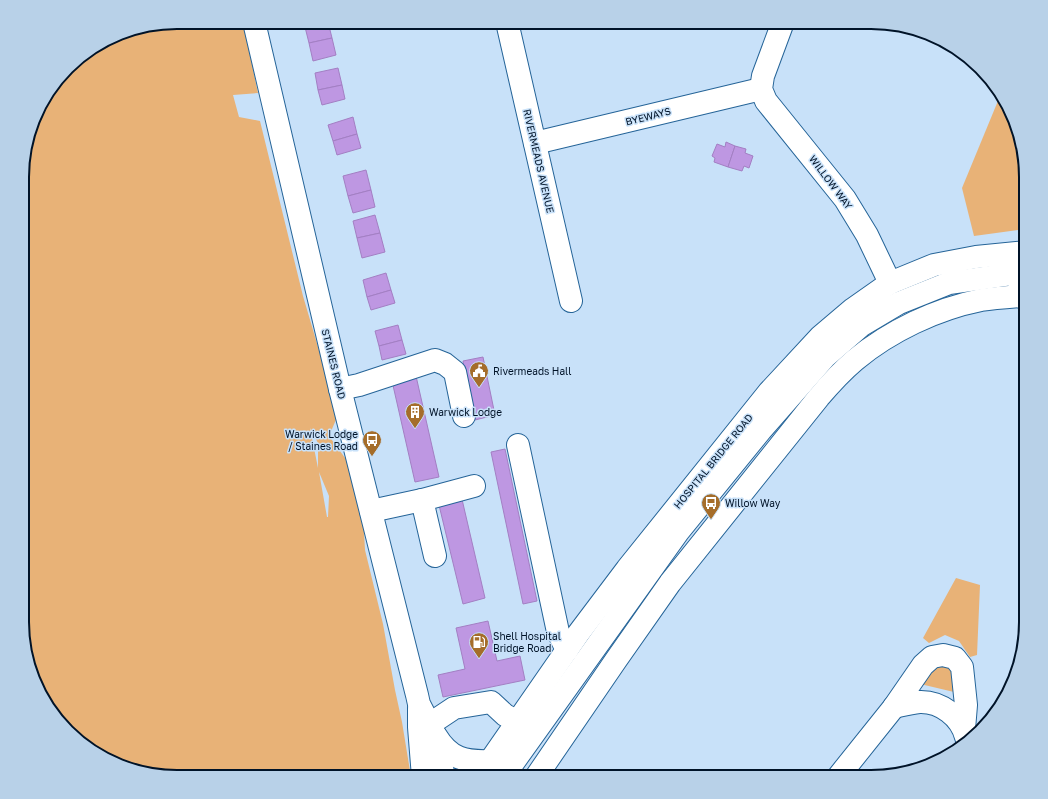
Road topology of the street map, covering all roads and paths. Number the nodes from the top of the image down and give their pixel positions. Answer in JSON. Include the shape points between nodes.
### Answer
{"nodes":[{"id":1,"x":256,"y":29,"type":"edge"},
{"id":2,"x":508,"y":29,"type":"edge"},
{"id":3,"x":780,"y":29,"type":"edge"},
{"id":4,"x":761,"y":88,"type":"junction"},
{"id":5,"x":535,"y":144,"type":"junction"},
{"id":6,"x":1019,"y":262,"type":"edge"},
{"id":7,"x":1019,"y":263,"type":"edge"},
{"id":8,"x":890,"y":283,"type":"junction"},
{"id":9,"x":1019,"y":296,"type":"edge"},
{"id":10,"x":571,"y":301,"type":"dead end"},
{"id":11,"x":899,"y":303,"type":"junction"},
{"id":12,"x":340,"y":389,"type":"junction"},
{"id":13,"x":464,"y":416,"type":"dead end"},
{"id":14,"x":518,"y":445,"type":"dead end"},
{"id":15,"x":474,"y":486,"type":"dead end"},
{"id":16,"x":422,"y":500,"type":"junction"},
{"id":17,"x":372,"y":511,"type":"junction"},
{"id":18,"x":435,"y":556,"type":"dead end"},
{"id":19,"x":572,"y":642,"type":"junction"},
{"id":20,"x":596,"y":646,"type":"junction"},
{"id":21,"x":616,"y":660,"type":"junction"},
{"id":22,"x":419,"y":704,"type":"junction"},
{"id":23,"x":894,"y":707,"type":"junction"},
{"id":24,"x":518,"y":722,"type":"junction"},
{"id":25,"x":432,"y":730,"type":"junction"},
{"id":26,"x":965,"y":735,"type":"edge"},
{"id":27,"x":422,"y":770,"type":"edge"},
{"id":28,"x":442,"y":770,"type":"edge"},
{"id":29,"x":489,"y":770,"type":"edge"},
{"id":30,"x":492,"y":770,"type":"edge"},
{"id":31,"x":492,"y":770,"type":"edge"},
{"id":32,"x":541,"y":770,"type":"edge"},
{"id":33,"x":844,"y":770,"type":"edge"}],
"edges":[{"from":1,"to":12,"type":"main road","name":"STAINES ROAD"},
{"from":2,"to":5,"type":"main road","name":"RIVERMEADS AVENUE"},
{"from":3,"to":4,"type":"main road"},
{"from":4,"to":5,"type":"main road","name":"BYEWAYS"},
{"from":4,"to":8,"type":"main road","name":"WILLOW WAY","via":[[766,101],[845,199],[867,235]]},
{"from":5,"to":10,"type":"main road","name":"RIVERMEADS AVENUE"},
{"from":6,"to":8,"type":"main road","name":"HOSPITAL BRIDGE ROAD","via":[[976,257],[934,265]]},
{"from":7,"to":11,"type":"main road","name":"HOSPITAL BRIDGE ROAD","via":[[949,283]]},
{"from":8,"to":11,"type":"main road","name":"WILLOW WAY"},
{"from":8,"to":19,"type":"main road","name":"HOSPITAL BRIDGE ROAD","via":[[853,309],[820,337],[769,392],[631,563]]},
{"from":9,"to":21,"type":"main road","via":[[968,303],[930,316],[893,334],[855,360],[819,397],[670,583]]},
{"from":11,"to":20,"type":"main road","name":"HOSPITAL BRIDGE ROAD","via":[[862,325],[825,357],[761,430],[678,532]]},
{"from":12,"to":13,"type":"main road","via":[[359,386],[436,360],[455,372]]},
{"from":12,"to":17,"type":"main road","name":"STAINES ROAD"},
{"from":14,"to":19,"type":"main road","via":[[558,632]]},
{"from":15,"to":16,"type":"main road"},
{"from":16,"to":17,"type":"main road"},
{"from":16,"to":18,"type":"main road"},
{"from":17,"to":22,"type":"main road","name":"STAINES ROAD"},
{"from":19,"to":20,"type":"main road"},
{"from":19,"to":24,"type":"main road","name":"HOSPITAL BRIDGE ROAD"},
{"from":20,"to":21,"type":"main road"},
{"from":20,"to":30,"type":"main road","name":"HOSPITAL BRIDGE ROAD"},
{"from":21,"to":32,"type":"main road"},
{"from":22,"to":25,"type":"main road","name":"STAINES ROAD"},
{"from":22,"to":27,"type":"main road","name":"STAINES ROAD"},
{"from":23,"to":26,"type":"main road","via":[[921,702],[936,704],[951,712]]},
{"from":23,"to":26,"type":"main road","via":[[923,665],[932,658],[943,655],[955,658],[962,667],[966,705]]},
{"from":23,"to":33,"type":"main road"},
{"from":24,"to":25,"type":"main road","via":[[505,715],[491,702],[454,708]]},
{"from":24,"to":31,"type":"main road","name":"HOSPITAL BRIDGE ROAD"},
{"from":25,"to":28,"type":"main road","name":"STAINES ROAD"},
{"from":25,"to":29,"type":"main road","via":[[448,752]]}]}
